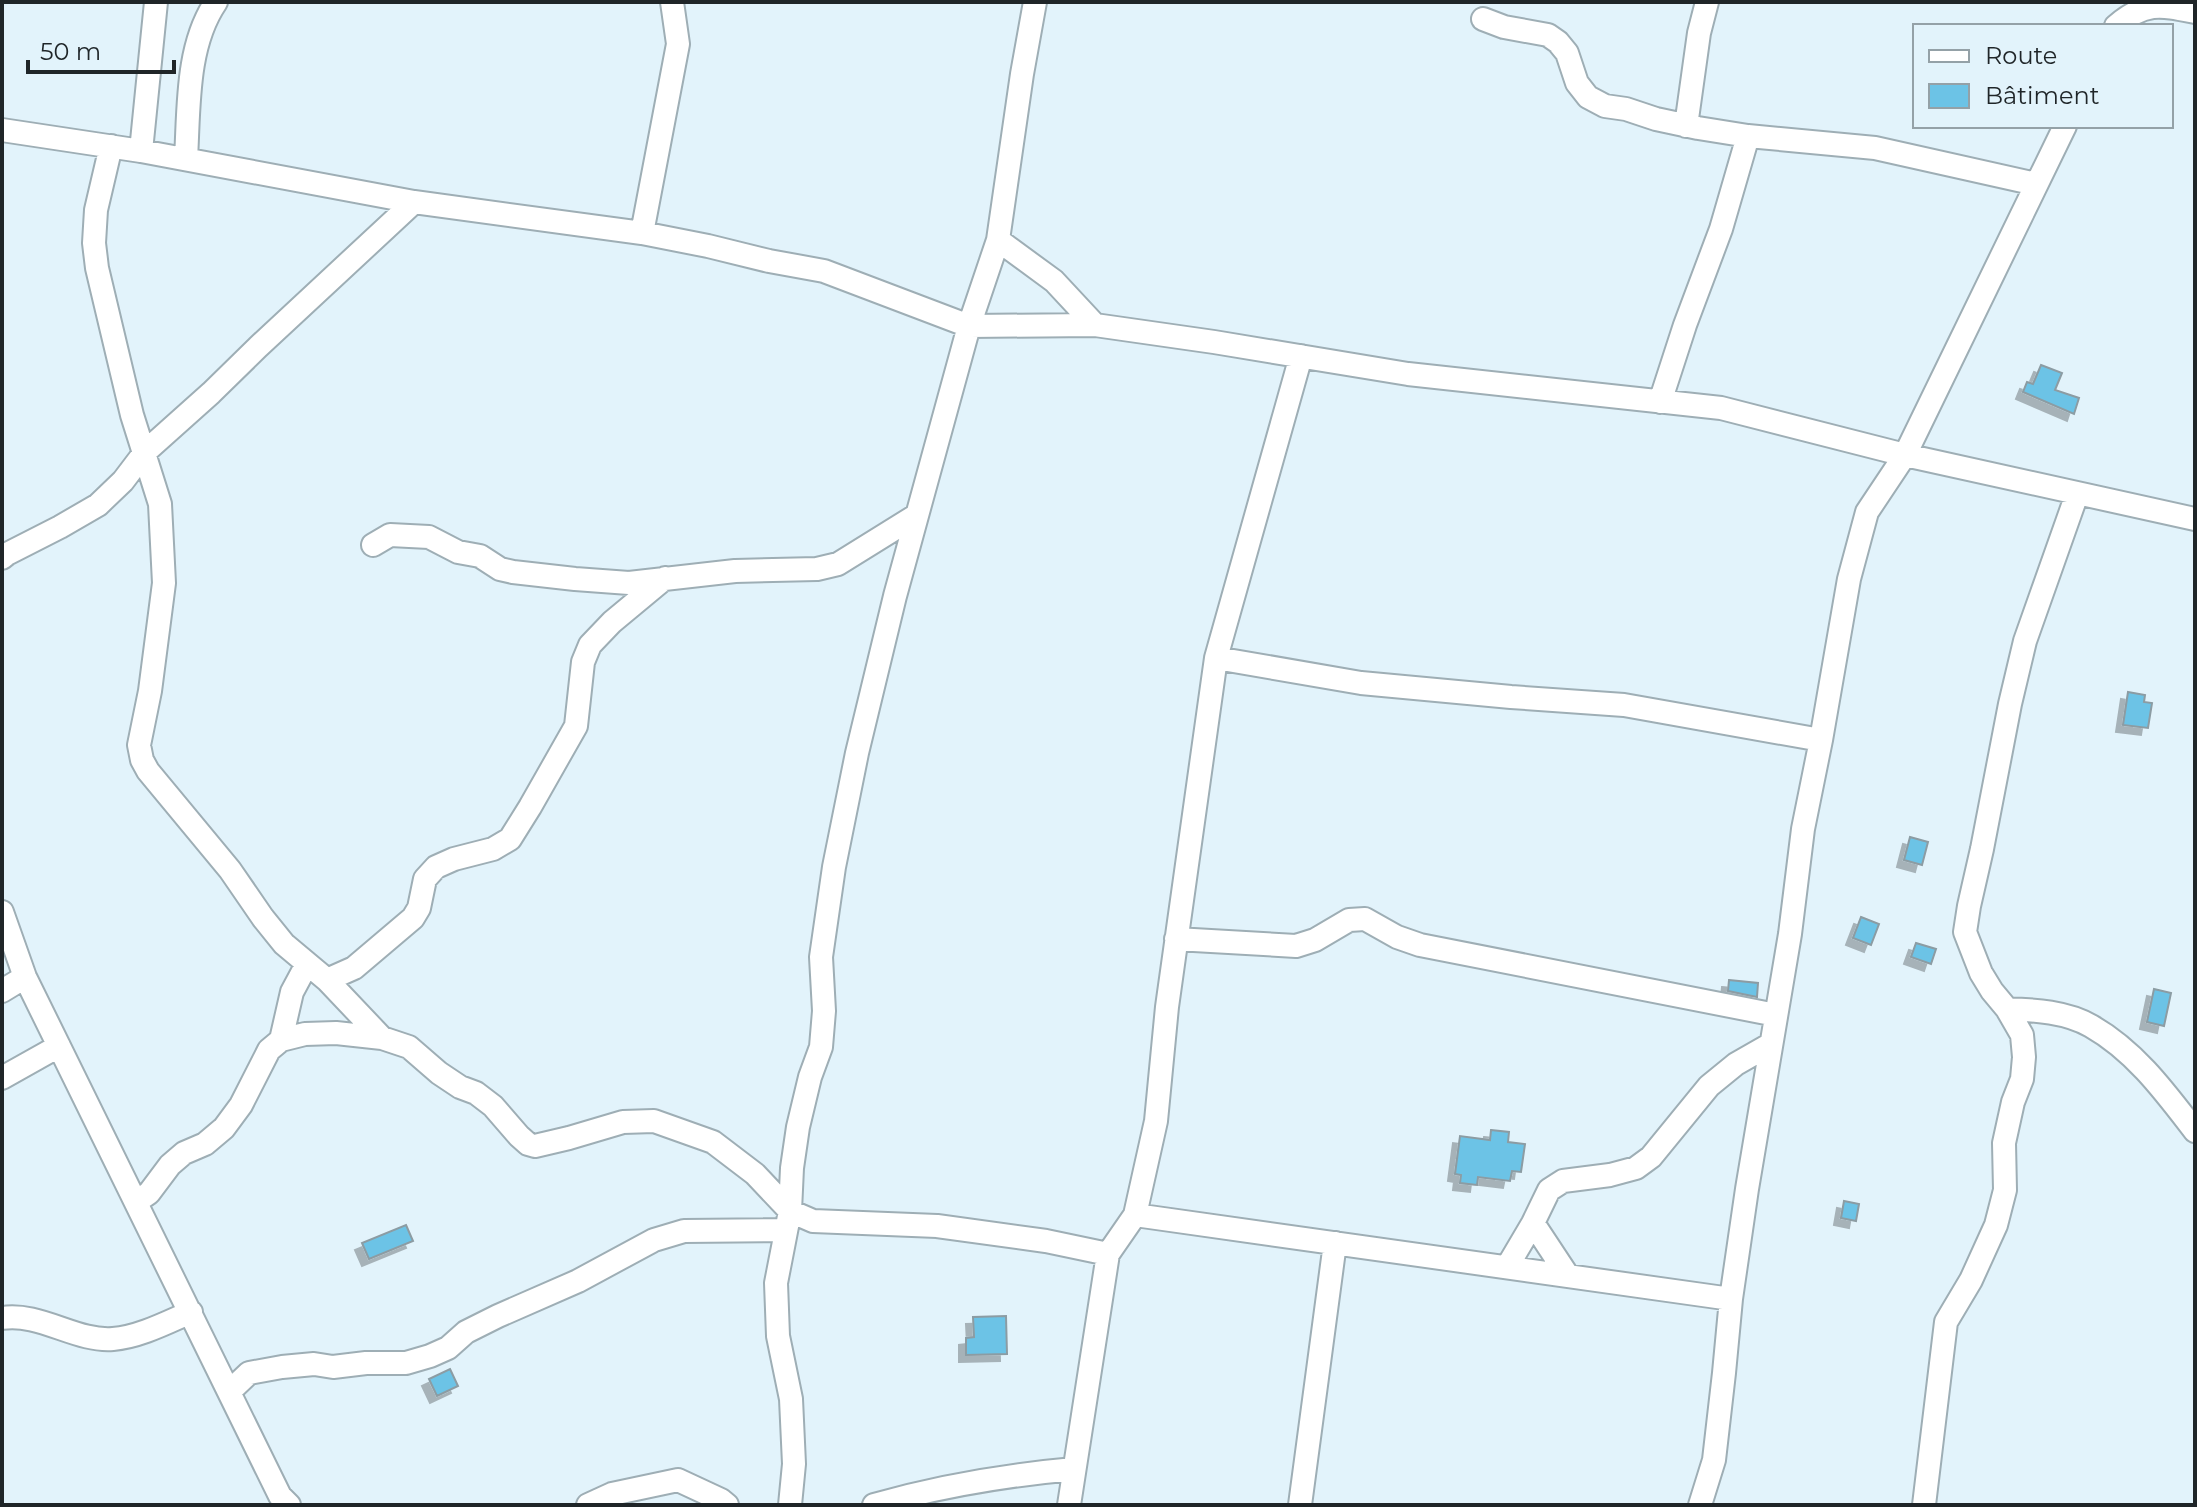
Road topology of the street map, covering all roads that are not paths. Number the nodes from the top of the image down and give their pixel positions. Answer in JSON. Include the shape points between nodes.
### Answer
{"nodes":[{"id":1,"x":156,"y":2,"type":"edge"},
{"id":2,"x":216,"y":2,"type":"edge"},
{"id":3,"x":672,"y":2,"type":"edge"},
{"id":4,"x":1035,"y":2,"type":"edge"},
{"id":5,"x":1707,"y":2,"type":"edge"},
{"id":6,"x":2195,"y":12,"type":"edge"},
{"id":7,"x":1483,"y":19,"type":"dead end"},
{"id":8,"x":2118,"y":24,"type":"edge"},
{"id":9,"x":1686,"y":126,"type":"junction"},
{"id":10,"x":2064,"y":128,"type":"edge"},
{"id":11,"x":2,"y":130,"type":"edge"},
{"id":12,"x":1748,"y":136,"type":"junction"},
{"id":13,"x":111,"y":146,"type":"junction"},
{"id":14,"x":141,"y":151,"type":"junction"},
{"id":15,"x":186,"y":159,"type":"junction"},
{"id":16,"x":2036,"y":184,"type":"junction"},
{"id":17,"x":414,"y":202,"type":"junction"},
{"id":18,"x":642,"y":233,"type":"junction"},
{"id":19,"x":998,"y":240,"type":"junction"},
{"id":20,"x":1095,"y":325,"type":"junction"},
{"id":21,"x":969,"y":326,"type":"junction"},
{"id":22,"x":1301,"y":356,"type":"junction"},
{"id":23,"x":1660,"y":402,"type":"junction"},
{"id":24,"x":145,"y":452,"type":"junction"},
{"id":25,"x":1905,"y":455,"type":"junction"},
{"id":26,"x":2077,"y":494,"type":"junction"},
{"id":27,"x":917,"y":515,"type":"junction"},
{"id":28,"x":2195,"y":519,"type":"edge"},
{"id":29,"x":373,"y":545,"type":"dead end"},
{"id":30,"x":2,"y":558,"type":"edge"},
{"id":31,"x":666,"y":578,"type":"junction"},
{"id":32,"x":1216,"y":658,"type":"junction"},
{"id":33,"x":1821,"y":740,"type":"junction"},
{"id":34,"x":2,"y":912,"type":"edge"},
{"id":35,"x":1176,"y":939,"type":"junction"},
{"id":36,"x":307,"y":964,"type":"junction"},
{"id":37,"x":25,"y":977,"type":"junction"},
{"id":38,"x":327,"y":980,"type":"junction"},
{"id":39,"x":2,"y":991,"type":"edge"},
{"id":40,"x":2007,"y":1009,"type":"junction"},
{"id":41,"x":1776,"y":1015,"type":"junction"},
{"id":42,"x":382,"y":1038,"type":"junction"},
{"id":43,"x":281,"y":1040,"type":"junction"},
{"id":44,"x":1771,"y":1044,"type":"junction"},
{"id":45,"x":59,"y":1046,"type":"junction"},
{"id":46,"x":2,"y":1078,"type":"edge"},
{"id":47,"x":2195,"y":1131,"type":"edge"},
{"id":48,"x":136,"y":1202,"type":"junction"},
{"id":49,"x":1135,"y":1215,"type":"junction"},
{"id":50,"x":788,"y":1220,"type":"junction"},
{"id":51,"x":1533,"y":1223,"type":"junction"},
{"id":52,"x":1335,"y":1243,"type":"junction"},
{"id":53,"x":1108,"y":1254,"type":"junction"},
{"id":54,"x":1507,"y":1267,"type":"junction"},
{"id":55,"x":1568,"y":1276,"type":"junction"},
{"id":56,"x":1731,"y":1299,"type":"junction"},
{"id":57,"x":191,"y":1312,"type":"junction"},
{"id":58,"x":2,"y":1318,"type":"edge"},
{"id":59,"x":217,"y":1364,"type":"junction"},
{"id":60,"x":249,"y":1373,"type":"junction"},
{"id":61,"x":230,"y":1391,"type":"junction"},
{"id":62,"x":1074,"y":1469,"type":"junction"},
{"id":63,"x":289,"y":1505,"type":"edge"},
{"id":64,"x":588,"y":1505,"type":"edge"},
{"id":65,"x":727,"y":1505,"type":"edge"},
{"id":66,"x":790,"y":1505,"type":"edge"},
{"id":67,"x":874,"y":1505,"type":"edge"},
{"id":68,"x":1069,"y":1505,"type":"edge"},
{"id":69,"x":1300,"y":1505,"type":"edge"},
{"id":70,"x":1700,"y":1505,"type":"edge"},
{"id":71,"x":1924,"y":1505,"type":"edge"}],
"edges":[{"from":1,"to":14,"type":"street"},
{"from":2,"to":15,"type":"street","via":[[207,15],[193,68]]},
{"from":3,"to":18,"type":"street","via":[[678,44]]},
{"from":4,"to":19,"type":"street"},
{"from":5,"to":9,"type":"street"},
{"from":6,"to":8,"type":"street","via":[[2161,5],[2130,14]]},
{"from":7,"to":9,"type":"street","via":[[1558,42],[1577,83],[1595,102]]},
{"from":9,"to":12,"type":"street"},
{"from":10,"to":16,"type":"street"},
{"from":11,"to":13,"type":"street"},
{"from":12,"to":16,"type":"street","via":[[1875,148]]},
{"from":12,"to":23,"type":"street"},
{"from":13,"to":14,"type":"street"},
{"from":13,"to":24,"type":"street","via":[[94,243],[118,359]]},
{"from":14,"to":15,"type":"street"},
{"from":15,"to":17,"type":"street"},
{"from":16,"to":25,"type":"street"},
{"from":17,"to":18,"type":"street"},
{"from":17,"to":24,"type":"street"},
{"from":18,"to":21,"type":"street","via":[[824,271]]},
{"from":19,"to":20,"type":"street","via":[[1054,281]]},
{"from":19,"to":21,"type":"street"},
{"from":20,"to":21,"type":"street"},
{"from":20,"to":22,"type":"street"},
{"from":21,"to":27,"type":"street"},
{"from":22,"to":23,"type":"street","via":[[1408,374]]},
{"from":22,"to":32,"type":"street"},
{"from":23,"to":25,"type":"street","via":[[1721,408]]},
{"from":24,"to":30,"type":"street","via":[[98,505]]},
{"from":24,"to":36,"type":"street","via":[[160,504],[164,583],[139,745],[142,760],[284,944]]},
{"from":25,"to":26,"type":"street"},
{"from":25,"to":33,"type":"street","via":[[1867,512],[1849,579]]},
{"from":26,"to":28,"type":"street"},
{"from":26,"to":40,"type":"street","via":[[2025,641],[1965,932],[1981,973]]},
{"from":27,"to":31,"type":"street","via":[[838,564]]},
{"from":27,"to":50,"type":"street","via":[[834,867],[821,957],[821,1047],[798,1127]]},
{"from":29,"to":31,"type":"street","via":[[390,535],[429,537],[513,572],[629,583]]},
{"from":31,"to":38,"type":"street","via":[[590,645],[583,662],[576,726],[510,839],[436,867],[425,879],[413,918],[354,968]]},
{"from":32,"to":33,"type":"street","via":[[1361,683],[1624,705]]},
{"from":32,"to":35,"type":"street"},
{"from":33,"to":41,"type":"street"},
{"from":34,"to":37,"type":"street"},
{"from":35,"to":41,"type":"street","via":[[1296,946],[1349,920],[1365,919],[1397,937],[1442,950]]},
{"from":35,"to":49,"type":"street","via":[[1156,1121]]},
{"from":36,"to":38,"type":"street"},
{"from":36,"to":43,"type":"street","via":[[292,992]]},
{"from":37,"to":39,"type":"street"},
{"from":37,"to":45,"type":"street"},
{"from":38,"to":42,"type":"street"},
{"from":40,"to":47,"type":"street","via":[[2038,1010],[2090,1025],[2151,1076]]},
{"from":40,"to":71,"type":"street","via":[[2022,1035],[2024,1057],[2004,1143],[2005,1190],[1996,1225],[1946,1322]]},
{"from":41,"to":44,"type":"street"},
{"from":42,"to":43,"type":"street","via":[[336,1033]]},
{"from":42,"to":50,"type":"street","via":[[409,1047],[449,1080],[476,1093],[528,1144],[623,1122],[654,1121],[713,1142],[755,1174]]},
{"from":43,"to":48,"type":"street","via":[[269,1050],[224,1128],[184,1153]]},
{"from":44,"to":51,"type":"street","via":[[1709,1086],[1651,1157],[1636,1168],[1563,1181],[1549,1190]]},
{"from":44,"to":56,"type":"street"},
{"from":45,"to":46,"type":"street"},
{"from":45,"to":48,"type":"street"},
{"from":48,"to":57,"type":"street"},
{"from":49,"to":52,"type":"street"},
{"from":49,"to":53,"type":"street"},
{"from":50,"to":53,"type":"street","via":[[937,1226]]},
{"from":50,"to":60,"type":"street","via":[[684,1231],[654,1240],[466,1332],[448,1348],[406,1363],[314,1364]]},
{"from":50,"to":66,"type":"street","via":[[776,1283],[778,1336],[791,1399]]},
{"from":51,"to":54,"type":"street"},
{"from":51,"to":55,"type":"street"},
{"from":52,"to":54,"type":"street"},
{"from":52,"to":69,"type":"street"},
{"from":53,"to":62,"type":"street"},
{"from":54,"to":55,"type":"street"},
{"from":55,"to":56,"type":"street"},
{"from":56,"to":70,"type":"street","via":[[1714,1460]]},
{"from":57,"to":58,"type":"street","via":[[113,1339]]},
{"from":57,"to":59,"type":"street"},
{"from":59,"to":60,"type":"street"},
{"from":59,"to":61,"type":"street"},
{"from":60,"to":61,"type":"street"},
{"from":61,"to":63,"type":"street"},
{"from":62,"to":67,"type":"street","via":[[958,1484]]},
{"from":62,"to":68,"type":"street"},
{"from":64,"to":65,"type":"street","via":[[612,1494],[678,1480]]}]}
